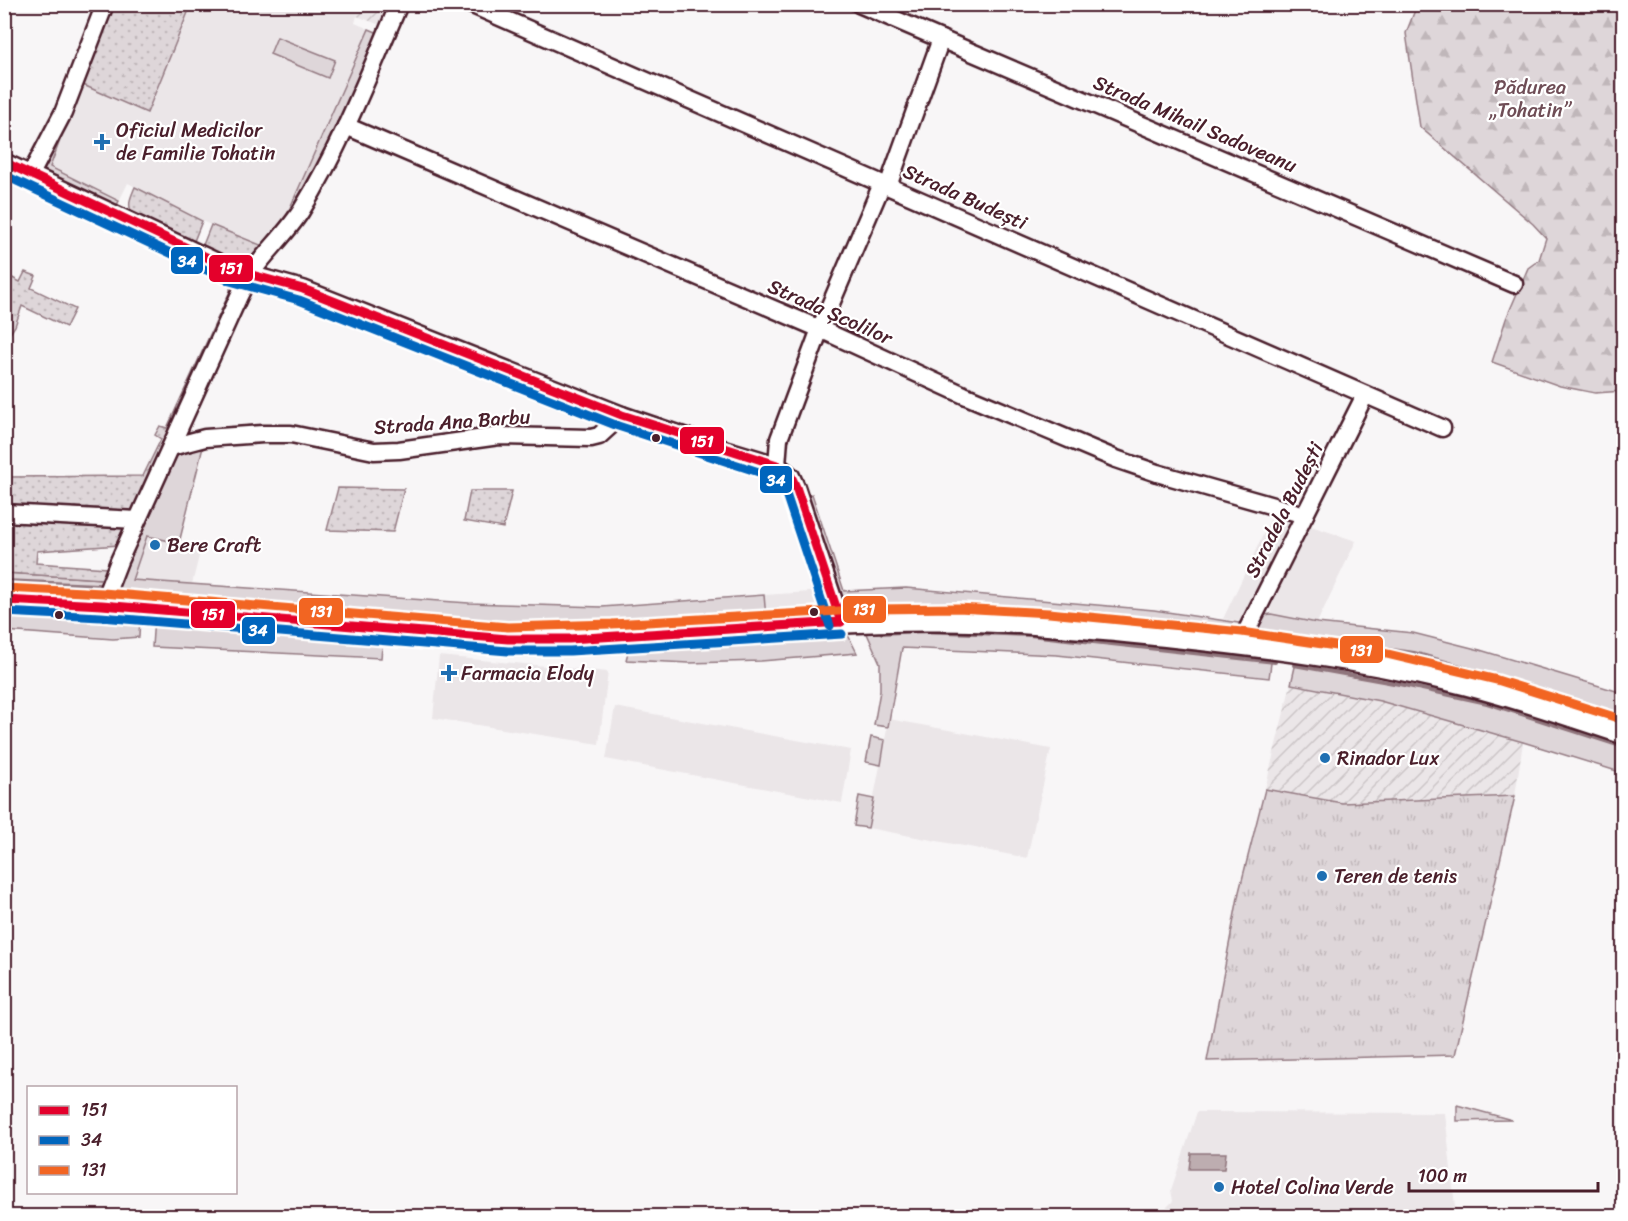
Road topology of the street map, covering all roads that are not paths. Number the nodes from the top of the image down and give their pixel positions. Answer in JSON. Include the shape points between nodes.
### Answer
{"nodes":[{"id":1,"x":105,"y":4,"type":"edge"},
{"id":2,"x":399,"y":4,"type":"edge"},
{"id":3,"x":470,"y":4,"type":"edge"},
{"id":4,"x":859,"y":4,"type":"edge"},
{"id":5,"x":941,"y":39,"type":"junction"},
{"id":6,"x":346,"y":126,"type":"junction"},
{"id":7,"x":4,"y":162,"type":"edge"},
{"id":8,"x":31,"y":174,"type":"junction"},
{"id":9,"x":885,"y":185,"type":"junction"},
{"id":10,"x":251,"y":274,"type":"junction"},
{"id":11,"x":1514,"y":284,"type":"dead end"},
{"id":12,"x":820,"y":329,"type":"junction"},
{"id":13,"x":1365,"y":395,"type":"junction"},
{"id":14,"x":622,"y":415,"type":"junction"},
{"id":15,"x":1442,"y":428,"type":"dead end"},
{"id":16,"x":171,"y":447,"type":"junction"},
{"id":17,"x":777,"y":465,"type":"junction"},
{"id":18,"x":4,"y":513,"type":"edge"},
{"id":19,"x":1305,"y":515,"type":"junction"},
{"id":20,"x":138,"y":520,"type":"junction"},
{"id":21,"x":4,"y":600,"type":"edge"},
{"id":22,"x":102,"y":605,"type":"junction"},
{"id":23,"x":841,"y":622,"type":"junction"},
{"id":24,"x":1240,"y":644,"type":"junction"},
{"id":25,"x":1623,"y":733,"type":"edge"}],
"edges":[{"from":1,"to":8,"type":"street","via":[[63,113]]},
{"from":2,"to":6,"type":"street"},
{"from":3,"to":9,"type":"street","name":"Strada Budești"},
{"from":4,"to":5,"type":"street","name":"Strada Mihail Sadoveanu"},
{"from":5,"to":9,"type":"street"},
{"from":5,"to":11,"type":"street","name":"Strada Mihail Sadoveanu"},
{"from":6,"to":10,"type":"street","via":[[301,211]]},
{"from":6,"to":12,"type":"street","name":"Strada Școlilor"},
{"from":7,"to":8,"type":"street"},
{"from":8,"to":10,"type":"street","via":[[195,253]]},
{"from":9,"to":12,"type":"street"},
{"from":9,"to":13,"type":"street","name":"Strada Budești"},
{"from":10,"to":14,"type":"street","via":[[303,289]]},
{"from":10,"to":16,"type":"street"},
{"from":12,"to":17,"type":"street","via":[[779,439]]},
{"from":12,"to":19,"type":"street","name":"Strada Școlilor","via":[[1116,459]]},
{"from":13,"to":15,"type":"street","name":"Strada Budești"},
{"from":13,"to":19,"type":"street","name":"Stradela Budești"},
{"from":14,"to":16,"type":"street","name":"Strada Ana Barbu","via":[[591,438],[499,436],[374,451],[301,435],[263,434],[205,438]]},
{"from":14,"to":17,"type":"street"},
{"from":16,"to":20,"type":"street"},
{"from":17,"to":23,"type":"street","via":[[791,476],[796,488]]},
{"from":18,"to":20,"type":"street"},
{"from":19,"to":24,"type":"street","name":"Stradela Budești"},
{"from":20,"to":22,"type":"street"},
{"from":21,"to":22,"type":"main road"},
{"from":22,"to":23,"type":"main road","via":[[508,639],[569,639]]},
{"from":23,"to":24,"type":"main road","via":[[1015,622]]},
{"from":24,"to":25,"type":"main road","via":[[1450,680]]}]}
